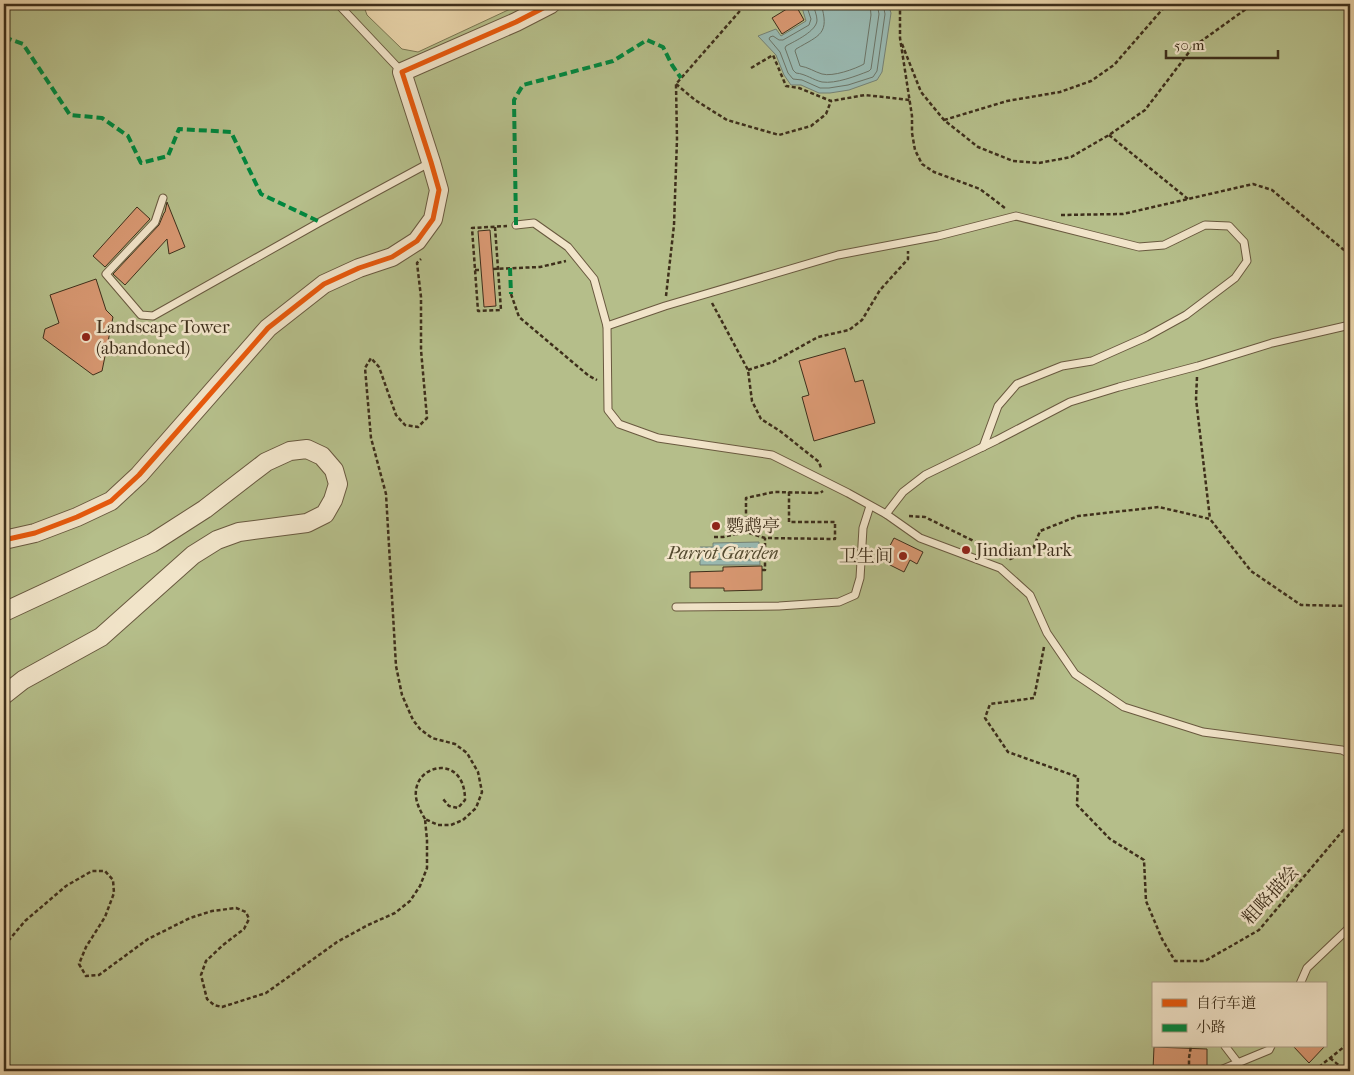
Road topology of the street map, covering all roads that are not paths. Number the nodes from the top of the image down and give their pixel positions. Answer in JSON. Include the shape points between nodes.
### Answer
{"nodes":[{"id":1,"x":338,"y":4,"type":"edge"},
{"id":2,"x":551,"y":4,"type":"edge"},
{"id":3,"x":402,"y":72,"type":"junction"},
{"id":4,"x":431,"y":162,"type":"junction"},
{"id":5,"x":163,"y":198,"type":"dead end"},
{"id":6,"x":516,"y":225,"type":"road end"},
{"id":7,"x":1350,"y":325,"type":"edge"},
{"id":8,"x":607,"y":326,"type":"junction"},
{"id":9,"x":983,"y":447,"type":"junction"},
{"id":10,"x":870,"y":506,"type":"junction"},
{"id":11,"x":886,"y":514,"type":"junction"},
{"id":12,"x":4,"y":540,"type":"edge"},
{"id":13,"x":676,"y":607,"type":"dead end"},
{"id":14,"x":4,"y":612,"type":"edge"},
{"id":15,"x":4,"y":695,"type":"edge"},
{"id":16,"x":1350,"y":754,"type":"edge"},
{"id":17,"x":1350,"y":927,"type":"edge"},
{"id":18,"x":1301,"y":982,"type":"edge"},
{"id":19,"x":1227,"y":1048,"type":"edge"},
{"id":20,"x":1270,"y":1048,"type":"edge"},
{"id":21,"x":1238,"y":1063,"type":"junction"},
{"id":22,"x":1222,"y":1071,"type":"edge"}],
"edges":[{"from":1,"to":3,"type":"lane"},
{"from":2,"to":3,"type":"street"},
{"from":3,"to":4,"type":"street"},
{"from":4,"to":5,"type":"lane","via":[[153,316],[141,315],[106,274],[155,222]]},
{"from":4,"to":12,"type":"street","via":[[439,190],[434,219],[417,241],[392,257],[324,284],[268,328],[139,475],[112,501],[35,533]]},
{"from":6,"to":8,"type":"lane","via":[[534,223],[568,247],[594,279]]},
{"from":7,"to":9,"type":"lane","via":[[1272,343],[1070,402]]},
{"from":8,"to":9,"type":"lane","via":[[838,255],[938,236],[1016,216],[1139,247],[1164,245],[1206,225],[1229,226],[1244,242],[1247,261],[1235,278],[1186,315],[1092,361],[1062,366],[1017,384],[998,406]]},
{"from":8,"to":10,"type":"lane","via":[[608,410],[619,424],[658,438],[772,455]]},
{"from":9,"to":11,"type":"lane","via":[[925,475],[903,492]]},
{"from":10,"to":11,"type":"lane"},
{"from":10,"to":13,"type":"lane","via":[[863,528],[860,578],[854,595],[839,602]]},
{"from":11,"to":16,"type":"lane","via":[[920,538],[1000,568],[1030,594],[1047,633],[1075,674],[1124,707],[1203,732],[1342,750]]},
{"from":14,"to":15,"type":"street","via":[[152,543],[266,462],[290,451],[308,449],[322,456],[334,470],[338,484],[324,514],[306,523],[239,532],[217,540],[194,555],[101,637],[24,680]]},
{"from":17,"to":18,"type":"lane","via":[[1306,968]]},
{"from":19,"to":21,"type":"lane"},
{"from":20,"to":21,"type":"lane"},
{"from":21,"to":22,"type":"lane"}]}
